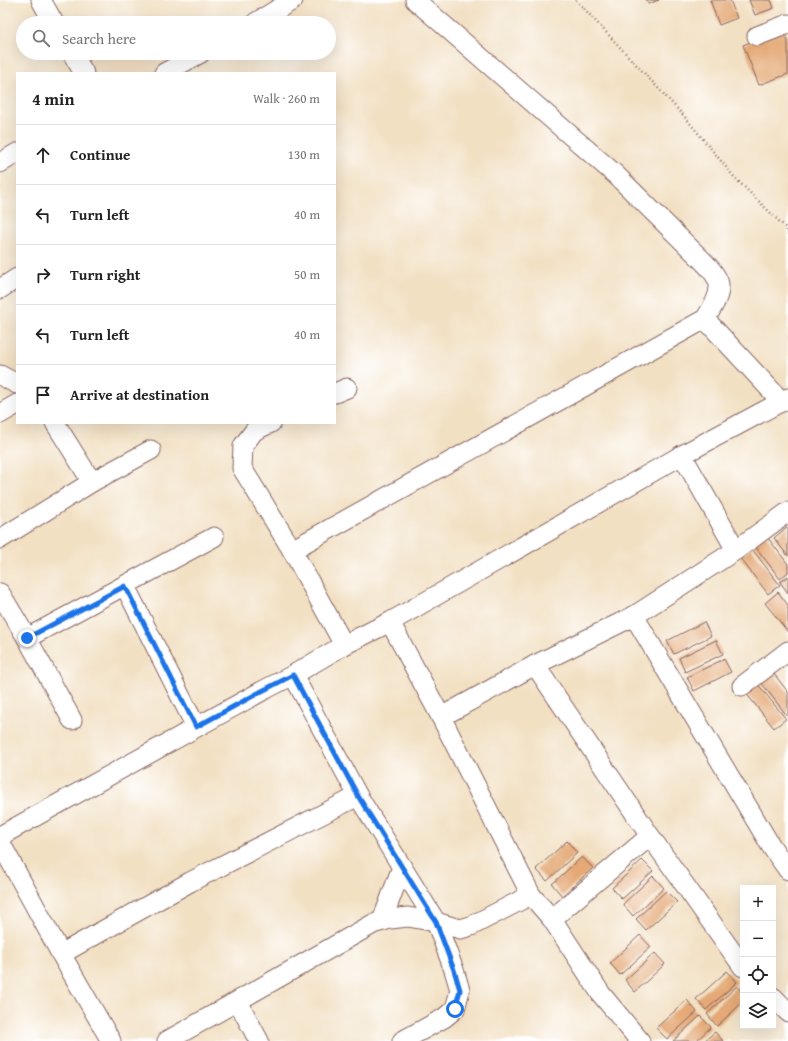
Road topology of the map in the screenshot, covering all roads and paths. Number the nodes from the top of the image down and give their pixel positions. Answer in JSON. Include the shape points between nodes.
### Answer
{"nodes":[{"id":1,"x":41,"y":0,"type":"edge"},
{"id":2,"x":415,"y":0,"type":"edge"},
{"id":3,"x":576,"y":0,"type":"edge"},
{"id":4,"x":287,"y":1,"type":"edge"},
{"id":5,"x":50,"y":16,"type":"edge"},
{"id":6,"x":265,"y":16,"type":"edge"},
{"id":7,"x":788,"y":24,"type":"edge"},
{"id":8,"x":757,"y":36,"type":"dead end"},
{"id":9,"x":76,"y":60,"type":"edge"},
{"id":10,"x":188,"y":60,"type":"edge"},
{"id":11,"x":83,"y":72,"type":"edge"},
{"id":12,"x":166,"y":72,"type":"edge"},
{"id":13,"x":16,"y":154,"type":"edge"},
{"id":14,"x":0,"y":163,"type":"edge"},
{"id":15,"x":788,"y":234,"type":"edge"},
{"id":16,"x":16,"y":279,"type":"edge"},
{"id":17,"x":0,"y":289,"type":"edge"},
{"id":18,"x":705,"y":319,"type":"junction"},
{"id":19,"x":0,"y":375,"type":"edge"},
{"id":20,"x":16,"y":383,"type":"edge"},
{"id":21,"x":785,"y":400,"type":"edge"},
{"id":22,"x":16,"y":405,"type":"edge"},
{"id":23,"x":0,"y":414,"type":"edge"},
{"id":24,"x":56,"y":424,"type":"edge"},
{"id":25,"x":269,"y":424,"type":"edge"},
{"id":26,"x":151,"y":450,"type":"dead end"},
{"id":27,"x":682,"y":455,"type":"junction"},
{"id":28,"x":92,"y":482,"type":"junction"},
{"id":29,"x":788,"y":512,"type":"edge"},
{"id":30,"x":214,"y":537,"type":"dead end"},
{"id":31,"x":0,"y":539,"type":"edge"},
{"id":32,"x":292,"y":550,"type":"junction"},
{"id":33,"x":736,"y":550,"type":"junction"},
{"id":34,"x":125,"y":586,"type":"junction"},
{"id":35,"x":0,"y":593,"type":"edge"},
{"id":36,"x":634,"y":616,"type":"junction"},
{"id":37,"x":390,"y":622,"type":"junction"},
{"id":38,"x":27,"y":638,"type":"junction"},
{"id":39,"x":344,"y":645,"type":"junction"},
{"id":40,"x":788,"y":651,"type":"edge"},
{"id":41,"x":535,"y":665,"type":"junction"},
{"id":42,"x":293,"y":675,"type":"junction"},
{"id":43,"x":742,"y":686,"type":"dead end"},
{"id":44,"x":441,"y":717,"type":"junction"},
{"id":45,"x":72,"y":720,"type":"dead end"},
{"id":46,"x":196,"y":727,"type":"junction"},
{"id":47,"x":358,"y":796,"type":"junction"},
{"id":48,"x":0,"y":836,"type":"edge"},
{"id":49,"x":650,"y":836,"type":"junction"},
{"id":50,"x":0,"y":842,"type":"edge"},
{"id":51,"x":402,"y":866,"type":"junction"},
{"id":52,"x":788,"y":870,"type":"edge"},
{"id":53,"x":531,"y":895,"type":"junction"},
{"id":54,"x":552,"y":919,"type":"junction"},
{"id":55,"x":382,"y":921,"type":"junction"},
{"id":56,"x":436,"y":922,"type":"junction"},
{"id":57,"x":61,"y":954,"type":"junction"},
{"id":58,"x":740,"y":963,"type":"edge"},
{"id":59,"x":776,"y":1000,"type":"edge"},
{"id":60,"x":238,"y":1002,"type":"junction"},
{"id":61,"x":788,"y":1012,"type":"edge"},
{"id":62,"x":634,"y":1039,"type":"edge"},
{"id":63,"x":111,"y":1041,"type":"edge"},
{"id":64,"x":167,"y":1041,"type":"edge"},
{"id":65,"x":260,"y":1041,"type":"edge"},
{"id":66,"x":402,"y":1041,"type":"edge"}],
"edges":[{"from":1,"to":5,"type":"street"},
{"from":2,"to":18,"type":"street","via":[[616,175],[713,272],[719,283],[718,295]]},
{"from":3,"to":15,"type":"path","via":[[684,116],[735,178],[786,228]]},
{"from":4,"to":6,"type":"street"},
{"from":7,"to":8,"type":"street"},
{"from":9,"to":11,"type":"street"},
{"from":10,"to":12,"type":"street"},
{"from":13,"to":14,"type":"street"},
{"from":16,"to":17,"type":"street"},
{"from":18,"to":21,"type":"street"},
{"from":18,"to":32,"type":"street"},
{"from":19,"to":20,"type":"street"},
{"from":21,"to":27,"type":"street"},
{"from":22,"to":23,"type":"street"},
{"from":24,"to":28,"type":"street"},
{"from":25,"to":32,"type":"street","via":[[254,431],[243,446],[242,468]]},
{"from":26,"to":28,"type":"street"},
{"from":27,"to":33,"type":"street"},
{"from":27,"to":37,"type":"street"},
{"from":28,"to":31,"type":"street"},
{"from":29,"to":33,"type":"street"},
{"from":30,"to":34,"type":"street"},
{"from":32,"to":39,"type":"street"},
{"from":33,"to":36,"type":"street"},
{"from":34,"to":38,"type":"street"},
{"from":34,"to":46,"type":"street"},
{"from":35,"to":38,"type":"street"},
{"from":36,"to":41,"type":"street"},
{"from":36,"to":52,"type":"street","via":[[771,846]]},
{"from":37,"to":39,"type":"street"},
{"from":37,"to":44,"type":"street"},
{"from":38,"to":45,"type":"street"},
{"from":39,"to":42,"type":"street"},
{"from":40,"to":43,"type":"street"},
{"from":41,"to":44,"type":"street"},
{"from":41,"to":49,"type":"street"},
{"from":42,"to":46,"type":"street"},
{"from":42,"to":47,"type":"street"},
{"from":44,"to":53,"type":"street"},
{"from":46,"to":48,"type":"street"},
{"from":47,"to":51,"type":"street"},
{"from":47,"to":57,"type":"street","via":[[190,882]]},
{"from":49,"to":54,"type":"street"},
{"from":49,"to":58,"type":"street"},
{"from":50,"to":57,"type":"street"},
{"from":51,"to":55,"type":"street"},
{"from":51,"to":56,"type":"street"},
{"from":53,"to":54,"type":"street"},
{"from":53,"to":56,"type":"street","via":[[471,926],[460,929]]},
{"from":54,"to":62,"type":"street"},
{"from":55,"to":56,"type":"street","via":[[408,917]]},
{"from":55,"to":60,"type":"street"},
{"from":56,"to":66,"type":"street","via":[[460,990],[455,1009],[444,1018]]},
{"from":57,"to":63,"type":"street"},
{"from":59,"to":61,"type":"street"},
{"from":60,"to":64,"type":"street"},
{"from":60,"to":65,"type":"street"}]}
